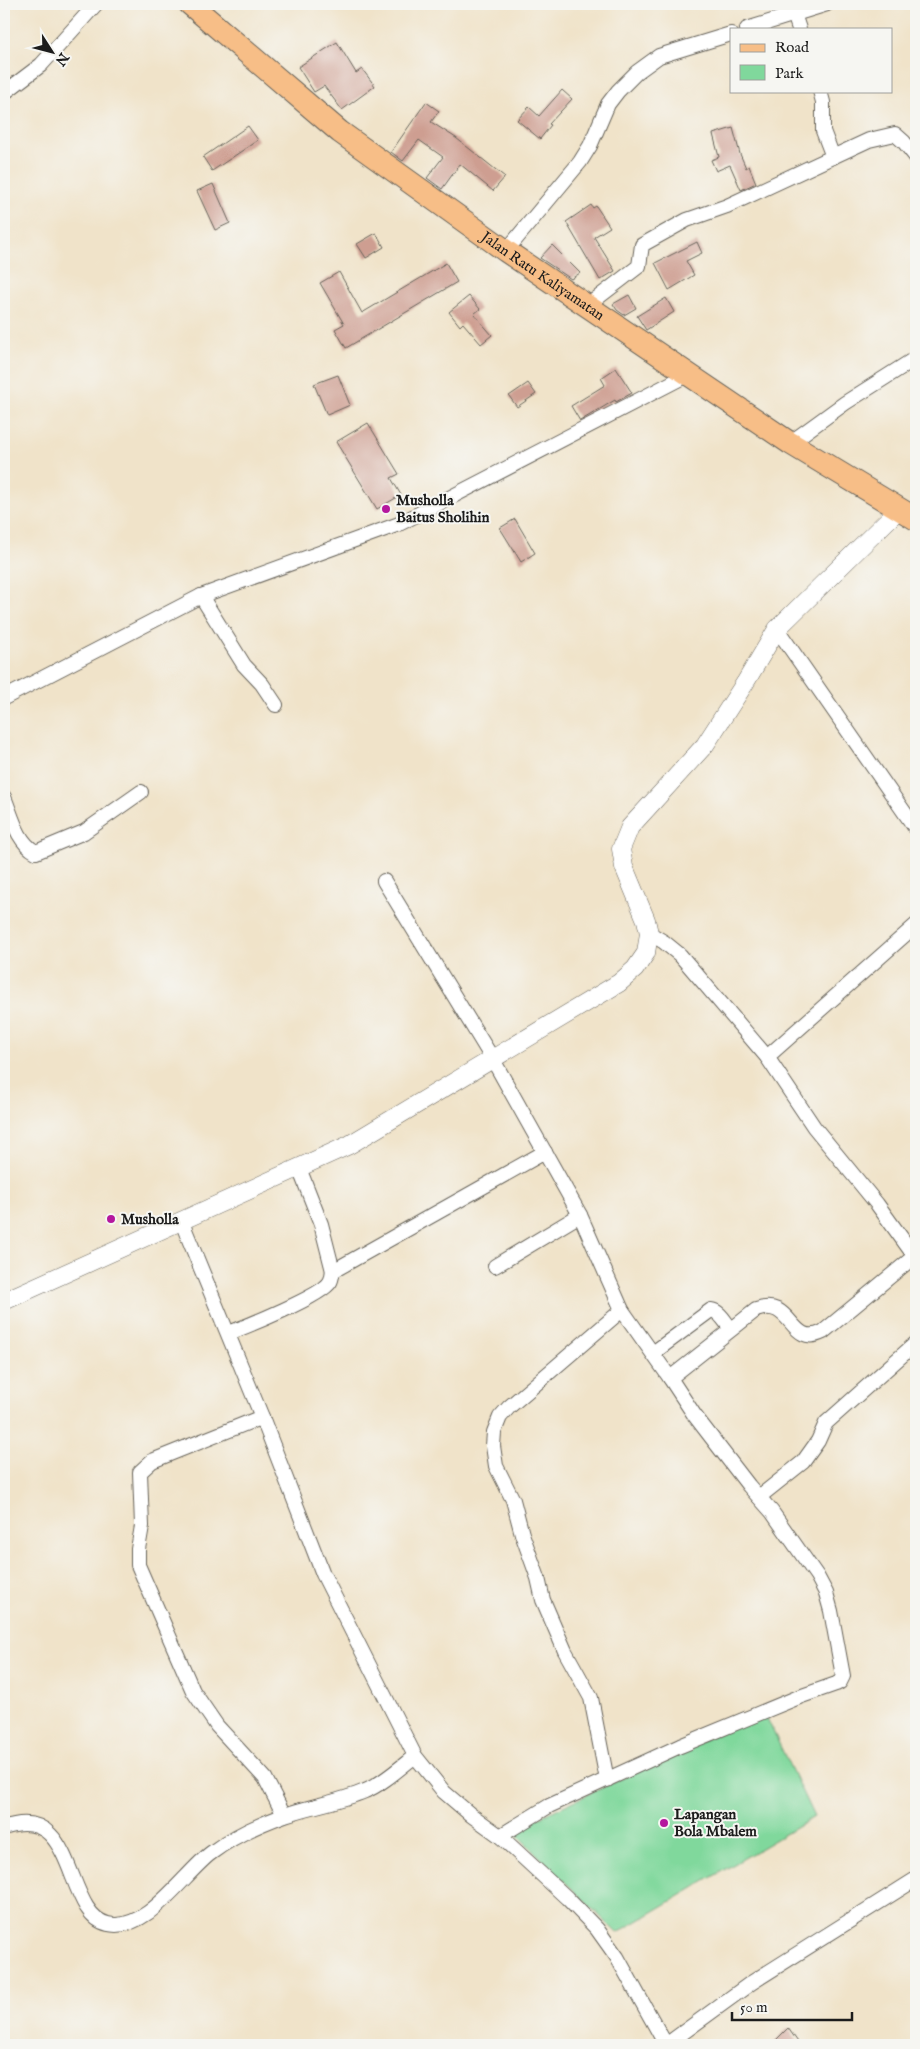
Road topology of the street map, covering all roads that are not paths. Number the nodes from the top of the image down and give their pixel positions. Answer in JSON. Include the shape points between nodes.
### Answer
{"nodes":[{"id":1,"x":96,"y":4,"type":"edge"},
{"id":2,"x":190,"y":4,"type":"edge"},
{"id":3,"x":827,"y":4,"type":"edge"},
{"id":4,"x":794,"y":14,"type":"junction"},
{"id":5,"x":750,"y":28,"type":"edge"},
{"id":6,"x":799,"y":28,"type":"edge"},
{"id":7,"x":730,"y":34,"type":"edge"},
{"id":8,"x":820,"y":92,"type":"edge"},
{"id":9,"x":4,"y":93,"type":"edge"},
{"id":10,"x":833,"y":157,"type":"junction"},
{"id":11,"x":916,"y":157,"type":"edge"},
{"id":12,"x":506,"y":251,"type":"junction"},
{"id":13,"x":587,"y":306,"type":"junction"},
{"id":14,"x":916,"y":358,"type":"edge"},
{"id":15,"x":687,"y":375,"type":"junction"},
{"id":16,"x":790,"y":443,"type":"junction"},
{"id":17,"x":908,"y":514,"type":"edge"},
{"id":18,"x":201,"y":596,"type":"junction"},
{"id":19,"x":776,"y":629,"type":"junction"},
{"id":20,"x":4,"y":698,"type":"edge"},
{"id":21,"x":276,"y":705,"type":"dead end"},
{"id":22,"x":141,"y":792,"type":"dead end"},
{"id":23,"x":4,"y":797,"type":"edge"},
{"id":24,"x":912,"y":814,"type":"edge"},
{"id":25,"x":916,"y":829,"type":"edge"},
{"id":26,"x":384,"y":882,"type":"dead end"},
{"id":27,"x":916,"y":924,"type":"edge"},
{"id":28,"x":649,"y":933,"type":"junction"},
{"id":29,"x":767,"y":1057,"type":"junction"},
{"id":30,"x":492,"y":1058,"type":"junction"},
{"id":31,"x":545,"y":1152,"type":"junction"},
{"id":32,"x":299,"y":1168,"type":"junction"},
{"id":33,"x":580,"y":1215,"type":"junction"},
{"id":34,"x":181,"y":1220,"type":"junction"},
{"id":35,"x":916,"y":1256,"type":"edge"},
{"id":36,"x":495,"y":1266,"type":"dead end"},
{"id":37,"x":333,"y":1271,"type":"junction"},
{"id":38,"x":4,"y":1301,"type":"edge"},
{"id":39,"x":622,"y":1310,"type":"junction"},
{"id":40,"x":731,"y":1330,"type":"junction"},
{"id":41,"x":228,"y":1334,"type":"junction"},
{"id":42,"x":916,"y":1343,"type":"edge"},
{"id":43,"x":653,"y":1353,"type":"junction"},
{"id":44,"x":670,"y":1378,"type":"junction"},
{"id":45,"x":262,"y":1417,"type":"junction"},
{"id":46,"x":759,"y":1497,"type":"junction"},
{"id":47,"x":415,"y":1756,"type":"junction"},
{"id":48,"x":607,"y":1780,"type":"junction"},
{"id":49,"x":284,"y":1815,"type":"junction"},
{"id":50,"x":4,"y":1828,"type":"edge"},
{"id":51,"x":500,"y":1836,"type":"junction"},
{"id":52,"x":916,"y":1879,"type":"edge"},
{"id":53,"x":666,"y":2045,"type":"edge"}],
"edges":[{"from":1,"to":9,"type":"street","via":[[41,65]]},
{"from":2,"to":12,"type":"main road","name":"Jalan Ratu Kaliyamatan","via":[[340,132]]},
{"from":3,"to":4,"type":"street"},
{"from":4,"to":5,"type":"street"},
{"from":4,"to":6,"type":"street"},
{"from":7,"to":12,"type":"street","via":[[659,56],[631,78],[608,104],[580,162]]},
{"from":8,"to":10,"type":"street","via":[[823,131]]},
{"from":10,"to":11,"type":"street","via":[[869,140],[895,134]]},
{"from":10,"to":13,"type":"street","via":[[665,231],[642,245],[634,271]]},
{"from":12,"to":13,"type":"main road","name":"Jalan Ratu Kaliyamatan"},
{"from":13,"to":15,"type":"main road","name":"Jalan Ratu Kaliyamatan"},
{"from":14,"to":16,"type":"street"},
{"from":15,"to":16,"type":"main road","name":"Jalan Ratu Kaliyamatan"},
{"from":15,"to":18,"type":"street","via":[[399,524]]},
{"from":16,"to":17,"type":"main road","name":"Jalan Ratu Kaliyamatan"},
{"from":17,"to":19,"type":"street"},
{"from":18,"to":20,"type":"street"},
{"from":18,"to":21,"type":"street","via":[[244,665]]},
{"from":19,"to":24,"type":"street"},
{"from":19,"to":28,"type":"street","via":[[705,745],[630,827],[624,838],[621,849],[624,867]]},
{"from":22,"to":23,"type":"street","via":[[84,832],[36,852],[22,841]]},
{"from":24,"to":25,"type":"street"},
{"from":26,"to":30,"type":"street"},
{"from":27,"to":29,"type":"street"},
{"from":28,"to":29,"type":"street","via":[[680,955]]},
{"from":28,"to":30,"type":"street","via":[[646,953],[635,970],[619,983]]},
{"from":29,"to":35,"type":"street","via":[[814,1127]]},
{"from":30,"to":31,"type":"street"},
{"from":30,"to":32,"type":"street","via":[[349,1145]]},
{"from":31,"to":33,"type":"street"},
{"from":31,"to":37,"type":"street"},
{"from":32,"to":34,"type":"street"},
{"from":32,"to":37,"type":"street","via":[[321,1224]]},
{"from":33,"to":36,"type":"street"},
{"from":33,"to":39,"type":"street"},
{"from":34,"to":38,"type":"street"},
{"from":34,"to":41,"type":"street"},
{"from":35,"to":40,"type":"street","via":[[842,1318],[814,1337],[798,1331],[779,1309],[772,1306],[756,1310]]},
{"from":37,"to":41,"type":"street","via":[[330,1282],[323,1289]]},
{"from":39,"to":43,"type":"street"},
{"from":39,"to":48,"type":"street","via":[[509,1407],[500,1417],[493,1446],[496,1466],[513,1500],[543,1600],[591,1698]]},
{"from":40,"to":43,"type":"street","via":[[719,1314],[711,1310]]},
{"from":40,"to":44,"type":"street"},
{"from":41,"to":45,"type":"street"},
{"from":42,"to":46,"type":"street","via":[[826,1423],[803,1462]]},
{"from":43,"to":44,"type":"street"},
{"from":44,"to":46,"type":"street","via":[[695,1416]]},
{"from":45,"to":47,"type":"street","via":[[323,1574]]},
{"from":45,"to":49,"type":"street","via":[[152,1461],[140,1472],[142,1526],[138,1565],[193,1691],[217,1726],[265,1778]]},
{"from":46,"to":48,"type":"street","via":[[803,1556],[826,1594],[836,1629],[842,1680],[680,1746]]},
{"from":47,"to":49,"type":"street","via":[[368,1791]]},
{"from":47,"to":51,"type":"street","via":[[444,1792]]},
{"from":48,"to":51,"type":"street","via":[[549,1806]]},
{"from":49,"to":50,"type":"street","via":[[210,1853],[181,1883],[134,1922],[109,1925],[90,1912],[62,1851],[51,1837],[26,1822]]},
{"from":51,"to":53,"type":"street","via":[[597,1930],[617,1957]]},
{"from":52,"to":53,"type":"street","via":[[751,1983]]}]}
